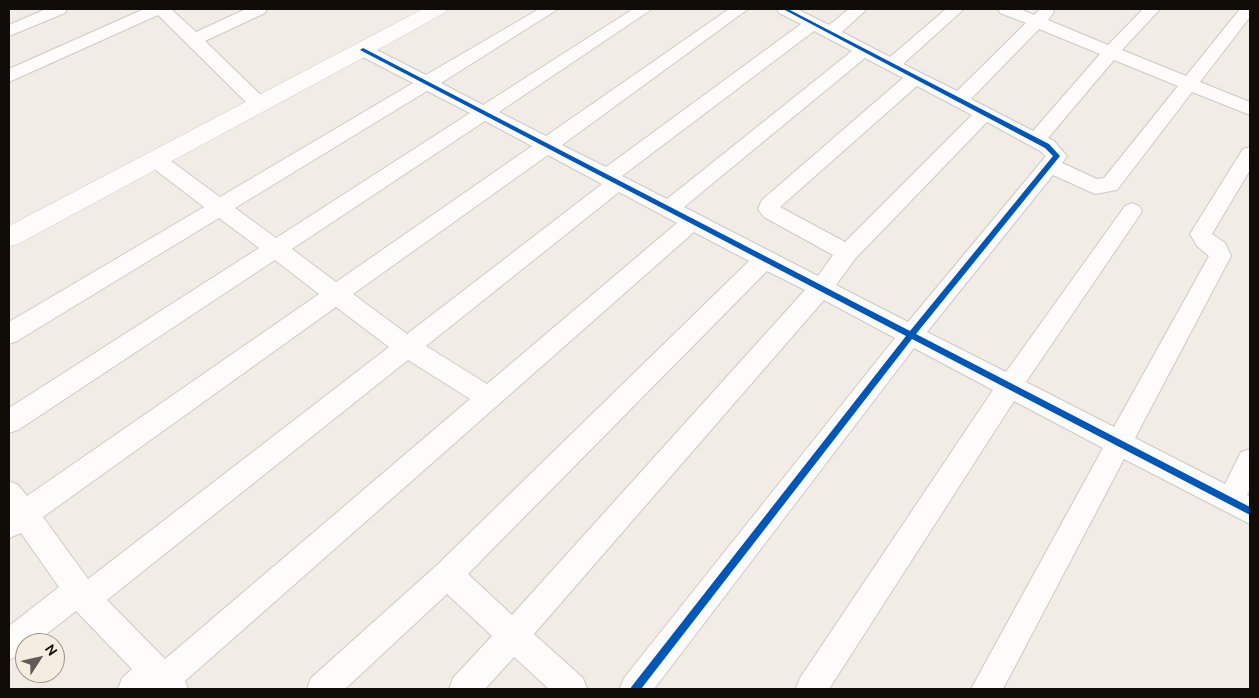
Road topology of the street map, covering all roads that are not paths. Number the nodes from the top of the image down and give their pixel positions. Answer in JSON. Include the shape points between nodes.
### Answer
{"nodes":[{"id":1,"x":59,"y":9,"type":"edge"},
{"id":2,"x":157,"y":9,"type":"edge"},
{"id":3,"x":162,"y":9,"type":"edge"},
{"id":4,"x":259,"y":9,"type":"edge"},
{"id":5,"x":550,"y":9,"type":"edge"},
{"id":6,"x":644,"y":9,"type":"edge"},
{"id":7,"x":740,"y":9,"type":"edge"},
{"id":8,"x":785,"y":9,"type":"edge"},
{"id":9,"x":859,"y":9,"type":"edge"},
{"id":10,"x":956,"y":9,"type":"edge"},
{"id":11,"x":1006,"y":9,"type":"edge"},
{"id":12,"x":1049,"y":9,"type":"edge"},
{"id":13,"x":1152,"y":9,"type":"edge"},
{"id":14,"x":1248,"y":9,"type":"edge"},
{"id":15,"x":431,"y":10,"type":"edge"},
{"id":16,"x":1036,"y":21,"type":"junction"},
{"id":17,"x":821,"y":28,"type":"junction"},
{"id":18,"x":9,"y":31,"type":"edge"},
{"id":19,"x":193,"y":40,"type":"junction"},
{"id":20,"x":363,"y":50,"type":"junction"},
{"id":21,"x":864,"y":50,"type":"junction"},
{"id":22,"x":1111,"y":52,"type":"junction"},
{"id":23,"x":891,"y":64,"type":"junction"},
{"id":24,"x":9,"y":76,"type":"edge"},
{"id":25,"x":916,"y":77,"type":"junction"},
{"id":26,"x":1187,"y":83,"type":"junction"},
{"id":27,"x":426,"y":84,"type":"junction"},
{"id":28,"x":960,"y":100,"type":"junction"},
{"id":29,"x":260,"y":104,"type":"junction"},
{"id":30,"x":1250,"y":109,"type":"edge"},
{"id":31,"x":483,"y":113,"type":"junction"},
{"id":32,"x":985,"y":114,"type":"junction"},
{"id":33,"x":1036,"y":140,"type":"junction"},
{"id":34,"x":546,"y":146,"type":"junction"},
{"id":35,"x":1250,"y":154,"type":"edge"},
{"id":36,"x":156,"y":160,"type":"junction"},
{"id":37,"x":1049,"y":165,"type":"junction"},
{"id":38,"x":612,"y":180,"type":"junction"},
{"id":39,"x":219,"y":208,"type":"junction"},
{"id":40,"x":668,"y":209,"type":"junction"},
{"id":41,"x":1132,"y":211,"type":"dead end"},
{"id":42,"x":692,"y":222,"type":"junction"},
{"id":43,"x":9,"y":237,"type":"edge"},
{"id":44,"x":274,"y":249,"type":"junction"},
{"id":45,"x":847,"y":253,"type":"junction"},
{"id":46,"x":765,"y":259,"type":"junction"},
{"id":47,"x":821,"y":288,"type":"junction"},
{"id":48,"x":336,"y":293,"type":"junction"},
{"id":49,"x":9,"y":334,"type":"edge"},
{"id":50,"x":910,"y":336,"type":"junction"},
{"id":51,"x":407,"y":347,"type":"junction"},
{"id":52,"x":1009,"y":387,"type":"junction"},
{"id":53,"x":489,"y":398,"type":"junction"},
{"id":54,"x":9,"y":422,"type":"edge"},
{"id":55,"x":1118,"y":443,"type":"junction"},
{"id":56,"x":1250,"y":460,"type":"edge"},
{"id":57,"x":1240,"y":506,"type":"edge"},
{"id":58,"x":14,"y":511,"type":"edge"},
{"id":59,"x":447,"y":575,"type":"junction"},
{"id":60,"x":82,"y":595,"type":"junction"},
{"id":61,"x":514,"y":636,"type":"junction"},
{"id":62,"x":9,"y":645,"type":"edge"},
{"id":63,"x":156,"y":682,"type":"edge"},
{"id":64,"x":322,"y":689,"type":"edge"},
{"id":65,"x":464,"y":689,"type":"edge"},
{"id":66,"x":572,"y":689,"type":"edge"},
{"id":67,"x":636,"y":689,"type":"edge"},
{"id":68,"x":810,"y":689,"type":"edge"},
{"id":69,"x":986,"y":689,"type":"edge"}],
"edges":[{"from":1,"to":18,"type":"street"},
{"from":2,"to":24,"type":"street"},
{"from":3,"to":19,"type":"street"},
{"from":4,"to":19,"type":"street"},
{"from":5,"to":27,"type":"street"},
{"from":6,"to":31,"type":"street"},
{"from":7,"to":34,"type":"street"},
{"from":8,"to":17,"type":"street"},
{"from":9,"to":17,"type":"street"},
{"from":10,"to":23,"type":"street"},
{"from":11,"to":16,"type":"street"},
{"from":12,"to":16,"type":"street"},
{"from":13,"to":22,"type":"street"},
{"from":14,"to":26,"type":"street"},
{"from":15,"to":20,"type":"street"},
{"from":16,"to":22,"type":"street"},
{"from":16,"to":28,"type":"street"},
{"from":17,"to":21,"type":"street"},
{"from":17,"to":38,"type":"street"},
{"from":19,"to":29,"type":"street"},
{"from":20,"to":27,"type":"street"},
{"from":20,"to":29,"type":"street"},
{"from":21,"to":23,"type":"street"},
{"from":21,"to":40,"type":"street"},
{"from":22,"to":26,"type":"street"},
{"from":22,"to":33,"type":"street"},
{"from":23,"to":25,"type":"street"},
{"from":25,"to":28,"type":"street"},
{"from":25,"to":45,"type":"street","via":[[769,205],[771,212]]},
{"from":26,"to":30,"type":"street"},
{"from":26,"to":37,"type":"street","via":[[1110,185],[1095,187]]},
{"from":27,"to":31,"type":"street"},
{"from":27,"to":39,"type":"street"},
{"from":28,"to":32,"type":"street"},
{"from":29,"to":36,"type":"street"},
{"from":31,"to":34,"type":"street"},
{"from":31,"to":44,"type":"street"},
{"from":32,"to":33,"type":"street"},
{"from":32,"to":45,"type":"street"},
{"from":33,"to":37,"type":"street","via":[[1057,156]]},
{"from":34,"to":38,"type":"street"},
{"from":34,"to":48,"type":"street"},
{"from":35,"to":55,"type":"street","via":[[1201,234],[1220,256]]},
{"from":36,"to":39,"type":"street"},
{"from":36,"to":43,"type":"street"},
{"from":37,"to":50,"type":"street"},
{"from":38,"to":40,"type":"street"},
{"from":38,"to":51,"type":"street"},
{"from":39,"to":44,"type":"street"},
{"from":39,"to":49,"type":"street"},
{"from":40,"to":42,"type":"street"},
{"from":41,"to":52,"type":"street"},
{"from":42,"to":46,"type":"street"},
{"from":42,"to":53,"type":"street"},
{"from":44,"to":48,"type":"street"},
{"from":44,"to":54,"type":"street"},
{"from":45,"to":47,"type":"street"},
{"from":46,"to":47,"type":"street"},
{"from":46,"to":59,"type":"street"},
{"from":47,"to":50,"type":"street"},
{"from":47,"to":61,"type":"street"},
{"from":48,"to":51,"type":"street"},
{"from":48,"to":58,"type":"street"},
{"from":50,"to":52,"type":"street"},
{"from":50,"to":67,"type":"street"},
{"from":51,"to":53,"type":"street"},
{"from":51,"to":60,"type":"street"},
{"from":52,"to":55,"type":"street"},
{"from":52,"to":68,"type":"street"},
{"from":53,"to":63,"type":"street"},
{"from":55,"to":57,"type":"street"},
{"from":55,"to":69,"type":"street"},
{"from":56,"to":57,"type":"street"},
{"from":58,"to":60,"type":"street"},
{"from":59,"to":61,"type":"street"},
{"from":59,"to":64,"type":"street"},
{"from":60,"to":62,"type":"street"},
{"from":60,"to":63,"type":"street"},
{"from":61,"to":65,"type":"street"},
{"from":61,"to":66,"type":"street"}]}
